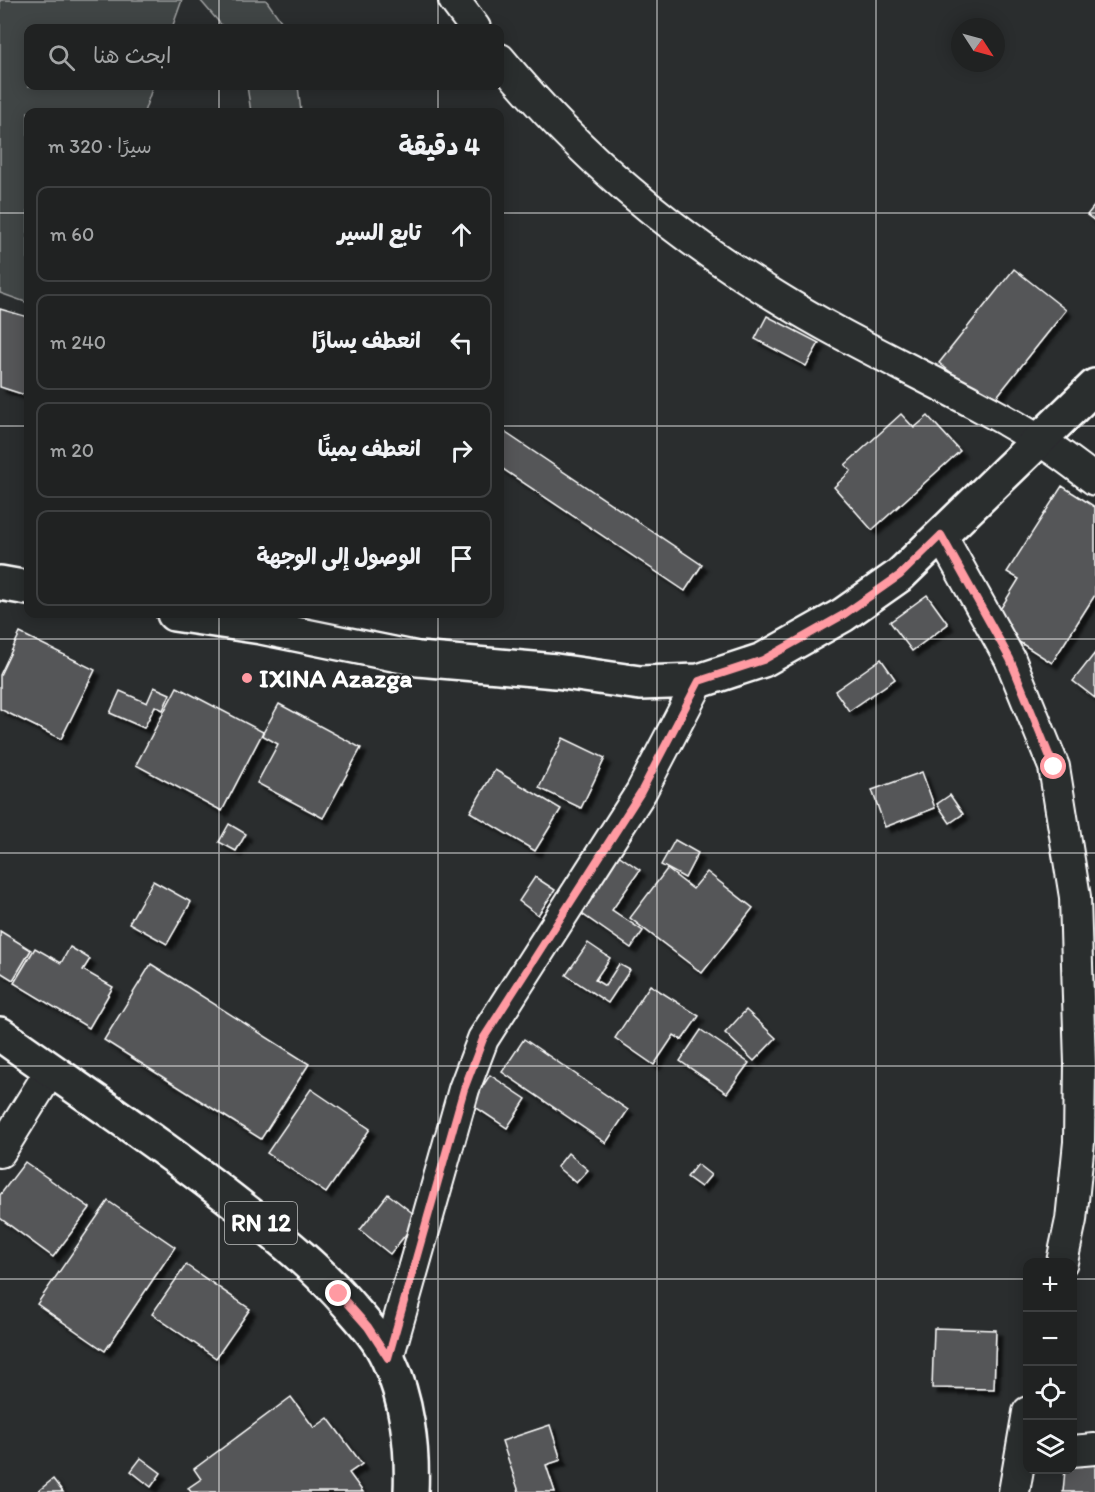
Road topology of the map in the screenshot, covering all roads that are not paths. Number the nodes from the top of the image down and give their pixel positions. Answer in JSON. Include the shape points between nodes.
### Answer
{"nodes":[{"id":1,"x":454,"y":0,"type":"edge"},
{"id":2,"x":472,"y":24,"type":"edge"},
{"id":3,"x":504,"y":64,"type":"edge"},
{"id":4,"x":1095,"y":386,"type":"edge"},
{"id":5,"x":1041,"y":441,"type":"junction"},
{"id":6,"x":1095,"y":480,"type":"edge"},
{"id":7,"x":941,"y":535,"type":"junction"},
{"id":8,"x":0,"y":583,"type":"edge"},
{"id":9,"x":24,"y":587,"type":"edge"},
{"id":10,"x":201,"y":618,"type":"edge"},
{"id":11,"x":699,"y":681,"type":"junction"},
{"id":12,"x":0,"y":1034,"type":"edge"},
{"id":13,"x":51,"y":1070,"type":"junction"},
{"id":14,"x":0,"y":1152,"type":"edge"},
{"id":15,"x":1063,"y":1258,"type":"edge"},
{"id":16,"x":388,"y":1358,"type":"junction"},
{"id":17,"x":1095,"y":1449,"type":"edge"},
{"id":18,"x":1077,"y":1451,"type":"edge"},
{"id":19,"x":1023,"y":1456,"type":"edge"},
{"id":20,"x":411,"y":1492,"type":"edge"},
{"id":21,"x":1014,"y":1492,"type":"edge"}],
"edges":[{"from":1,"to":2,"type":"street"},
{"from":3,"to":5,"type":"street","via":[[543,112],[668,225],[777,298]]},
{"from":4,"to":5,"type":"main road"},
{"from":5,"to":6,"type":"street"},
{"from":5,"to":7,"type":"main road"},
{"from":7,"to":11,"type":"main road","via":[[900,575],[843,615],[763,660]]},
{"from":7,"to":15,"type":"street","via":[[1010,659],[1054,767],[1075,897],[1080,1064],[1079,1142]]},
{"from":8,"to":9,"type":"main road"},
{"from":10,"to":11,"type":"main road","via":[[418,659],[640,683]]},
{"from":11,"to":16,"type":"street","via":[[641,792],[483,1039],[464,1089]]},
{"from":12,"to":13,"type":"main road","number":"RN 12"},
{"from":13,"to":14,"type":"street"},
{"from":13,"to":16,"type":"main road","number":"RN 12","via":[[211,1183],[303,1256],[361,1319]]},
{"from":16,"to":20,"type":"main road","number":"RN 12","via":[[408,1428]]},
{"from":17,"to":18,"type":"street"},
{"from":19,"to":21,"type":"street"}]}
